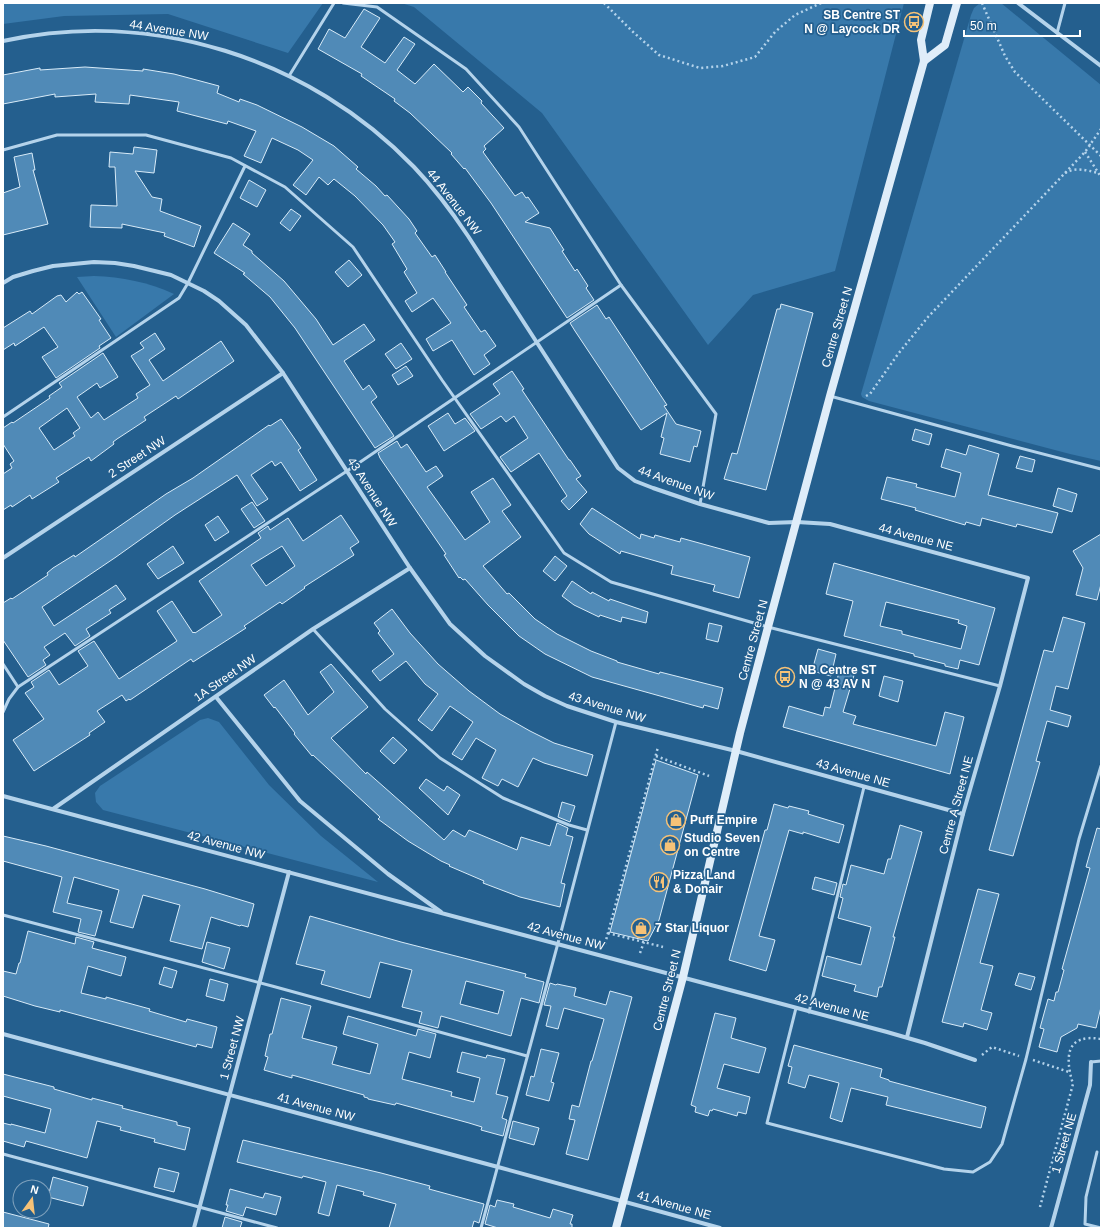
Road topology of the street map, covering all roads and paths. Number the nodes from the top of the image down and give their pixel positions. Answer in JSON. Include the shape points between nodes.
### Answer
{"nodes":[{"id":1,"x":334,"y":3,"type":"edge"},
{"id":2,"x":343,"y":3,"type":"edge"},
{"id":3,"x":604,"y":3,"type":"edge"},
{"id":4,"x":821,"y":3,"type":"edge"},
{"id":5,"x":930,"y":3,"type":"edge"},
{"id":6,"x":957,"y":3,"type":"edge"},
{"id":7,"x":982,"y":3,"type":"edge"},
{"id":8,"x":1018,"y":3,"type":"edge"},
{"id":9,"x":1065,"y":3,"type":"edge"},
{"id":10,"x":1057,"y":33,"type":"junction"},
{"id":11,"x":3,"y":41,"type":"edge"},
{"id":12,"x":924,"y":61,"type":"junction"},
{"id":13,"x":1101,"y":66,"type":"edge"},
{"id":14,"x":289,"y":76,"type":"junction"},
{"id":15,"x":1101,"y":129,"type":"edge"},
{"id":16,"x":1101,"y":133,"type":"edge"},
{"id":17,"x":1097,"y":135,"type":"junction"},
{"id":18,"x":1090,"y":144,"type":"junction"},
{"id":19,"x":3,"y":150,"type":"edge"},
{"id":20,"x":1085,"y":152,"type":"junction"},
{"id":21,"x":1101,"y":156,"type":"edge"},
{"id":22,"x":245,"y":166,"type":"junction"},
{"id":23,"x":1098,"y":173,"type":"junction"},
{"id":24,"x":1063,"y":175,"type":"junction"},
{"id":25,"x":1101,"y":177,"type":"edge"},
{"id":26,"x":3,"y":283,"type":"edge"},
{"id":27,"x":188,"y":283,"type":"junction"},
{"id":28,"x":621,"y":285,"type":"junction"},
{"id":29,"x":537,"y":342,"type":"junction"},
{"id":30,"x":282,"y":374,"type":"junction"},
{"id":31,"x":830,"y":396,"type":"junction"},
{"id":32,"x":455,"y":398,"type":"junction"},
{"id":33,"x":855,"y":403,"type":"junction"},
{"id":34,"x":3,"y":417,"type":"edge"},
{"id":35,"x":1101,"y":469,"type":"edge"},
{"id":36,"x":347,"y":471,"type":"junction"},
{"id":37,"x":700,"y":504,"type":"junction"},
{"id":38,"x":797,"y":522,"type":"junction"},
{"id":39,"x":3,"y":558,"type":"edge"},
{"id":40,"x":410,"y":568,"type":"junction"},
{"id":41,"x":1028,"y":578,"type":"joint"},
{"id":42,"x":768,"y":627,"type":"junction"},
{"id":43,"x":313,"y":629,"type":"junction"},
{"id":44,"x":3,"y":664,"type":"edge"},
{"id":45,"x":1000,"y":686,"type":"junction"},
{"id":46,"x":18,"y":687,"type":"junction"},
{"id":47,"x":216,"y":697,"type":"junction"},
{"id":48,"x":3,"y":712,"type":"edge"},
{"id":49,"x":616,"y":722,"type":"junction"},
{"id":50,"x":658,"y":747,"type":"dead end"},
{"id":51,"x":736,"y":751,"type":"junction"},
{"id":52,"x":656,"y":756,"type":"junction"},
{"id":53,"x":1101,"y":766,"type":"edge"},
{"id":54,"x":709,"y":776,"type":"dead end"},
{"id":55,"x":864,"y":787,"type":"junction"},
{"id":56,"x":3,"y":796,"type":"edge"},
{"id":57,"x":53,"y":809,"type":"junction"},
{"id":58,"x":963,"y":814,"type":"junction"},
{"id":59,"x":587,"y":830,"type":"junction"},
{"id":60,"x":289,"y":872,"type":"junction"},
{"id":61,"x":444,"y":913,"type":"junction"},
{"id":62,"x":3,"y":915,"type":"edge"},
{"id":63,"x":608,"y":933,"type":"junction"},
{"id":64,"x":644,"y":942,"type":"junction"},
{"id":65,"x":558,"y":944,"type":"junction"},
{"id":66,"x":605,"y":944,"type":"dead end"},
{"id":67,"x":663,"y":947,"type":"dead end"},
{"id":68,"x":640,"y":953,"type":"dead end"},
{"id":69,"x":683,"y":977,"type":"junction"},
{"id":70,"x":260,"y":983,"type":"junction"},
{"id":71,"x":796,"y":1008,"type":"junction"},
{"id":72,"x":809,"y":1012,"type":"junction"},
{"id":73,"x":3,"y":1034,"type":"edge"},
{"id":74,"x":907,"y":1037,"type":"junction"},
{"id":75,"x":1101,"y":1040,"type":"edge"},
{"id":76,"x":527,"y":1056,"type":"junction"},
{"id":77,"x":975,"y":1060,"type":"dead end"},
{"id":78,"x":1101,"y":1061,"type":"edge"},
{"id":79,"x":1091,"y":1062,"type":"joint"},
{"id":80,"x":230,"y":1094,"type":"junction"},
{"id":81,"x":1096,"y":1152,"type":"dead end"},
{"id":82,"x":3,"y":1154,"type":"edge"},
{"id":83,"x":498,"y":1166,"type":"junction"},
{"id":84,"x":624,"y":1201,"type":"junction"},
{"id":85,"x":200,"y":1207,"type":"junction"},
{"id":86,"x":1040,"y":1207,"type":"dead end"},
{"id":87,"x":194,"y":1228,"type":"edge"},
{"id":88,"x":277,"y":1228,"type":"edge"},
{"id":89,"x":481,"y":1228,"type":"edge"},
{"id":90,"x":616,"y":1228,"type":"edge"},
{"id":91,"x":720,"y":1228,"type":"edge"},
{"id":92,"x":1050,"y":1228,"type":"edge"},
{"id":93,"x":1101,"y":1228,"type":"edge"}],
"edges":[{"from":1,"to":14,"type":"lane"},
{"from":2,"to":28,"type":"lane","via":[[378,7],[466,69],[519,126]]},
{"from":3,"to":4,"type":"path","via":[[659,55],[700,68],[723,66],[755,57],[775,32],[796,15]]},
{"from":5,"to":12,"type":"main road","name":"Centre Street N","via":[[921,40]]},
{"from":6,"to":12,"type":"main road","via":[[945,45]]},
{"from":7,"to":18,"type":"path","via":[[1005,56],[1015,72]]},
{"from":8,"to":10,"type":"street"},
{"from":9,"to":10,"type":"lane"},
{"from":10,"to":13,"type":"street"},
{"from":11,"to":14,"type":"street","name":"44 Avenue NW","via":[[64,33],[142,34],[225,51]]},
{"from":12,"to":31,"type":"main road","name":"Centre Street N"},
{"from":14,"to":29,"type":"street","name":"44 Avenue NW","via":[[345,109],[414,167],[452,212]]},
{"from":15,"to":17,"type":"path"},
{"from":16,"to":17,"type":"path"},
{"from":17,"to":18,"type":"path"},
{"from":18,"to":20,"type":"path"},
{"from":18,"to":21,"type":"path"},
{"from":19,"to":22,"type":"lane","via":[[57,135],[146,135],[231,158]]},
{"from":20,"to":23,"type":"path"},
{"from":20,"to":24,"type":"path"},
{"from":22,"to":27,"type":"lane"},
{"from":22,"to":32,"type":"lane","via":[[285,187],[353,247]]},
{"from":23,"to":24,"type":"path","via":[[1073,169]]},
{"from":23,"to":25,"type":"path"},
{"from":24,"to":33,"type":"path","via":[[928,317],[870,394]]},
{"from":26,"to":27,"type":"street","name":"43 Avenue NW","via":[[13,277],[53,266],[94,262],[134,266],[171,275]]},
{"from":27,"to":30,"type":"street","name":"43 Avenue NW","via":[[204,291],[246,325]]},
{"from":27,"to":34,"type":"lane","via":[[179,298]]},
{"from":28,"to":29,"type":"lane"},
{"from":28,"to":37,"type":"lane","via":[[716,414]]},
{"from":29,"to":32,"type":"lane"},
{"from":29,"to":37,"type":"street","name":"44 Avenue NW","via":[[618,468],[635,481]]},
{"from":30,"to":36,"type":"street","name":"43 Avenue NW"},
{"from":30,"to":39,"type":"street","name":"2 Street NW"},
{"from":31,"to":33,"type":"lane"},
{"from":31,"to":38,"type":"main road","name":"Centre Street N"},
{"from":32,"to":36,"type":"lane"},
{"from":32,"to":42,"type":"lane","via":[[564,553],[611,582]]},
{"from":33,"to":35,"type":"lane"},
{"from":36,"to":40,"type":"street","name":"43 Avenue NW"},
{"from":36,"to":46,"type":"lane"},
{"from":37,"to":38,"type":"street","name":"44 Avenue NW","via":[[769,523]]},
{"from":38,"to":41,"type":"street","name":"44 Avenue NE","via":[[830,524]]},
{"from":38,"to":42,"type":"main road","name":"Centre Street N"},
{"from":40,"to":43,"type":"street","name":"1A Street NW"},
{"from":40,"to":49,"type":"street","name":"43 Avenue NW","via":[[450,624],[504,670],[551,699]]},
{"from":41,"to":45,"type":"street","name":"Centre A Street NE"},
{"from":42,"to":45,"type":"lane"},
{"from":42,"to":51,"type":"main road","name":"Centre Street N"},
{"from":43,"to":47,"type":"street","name":"1A Street NW"},
{"from":43,"to":59,"type":"lane","via":[[385,709],[440,758],[503,798]]},
{"from":44,"to":46,"type":"lane"},
{"from":45,"to":58,"type":"street","name":"Centre A Street NE"},
{"from":46,"to":48,"type":"lane"},
{"from":47,"to":57,"type":"street","name":"1A Street NW"},
{"from":47,"to":61,"type":"street","name":"42 Avenue NW","via":[[300,801],[388,874]]},
{"from":49,"to":51,"type":"street","name":"43 Avenue NW"},
{"from":49,"to":59,"type":"lane"},
{"from":50,"to":52,"type":"path"},
{"from":51,"to":55,"type":"street","name":"43 Avenue NE"},
{"from":51,"to":69,"type":"main road","name":"Centre Street N"},
{"from":52,"to":54,"type":"path"},
{"from":52,"to":63,"type":"path"},
{"from":53,"to":71,"type":"lane","via":[[1079,838],[1024,1066],[1002,1144],[990,1162],[973,1172],[944,1169],[767,1123]]},
{"from":55,"to":58,"type":"street","name":"43 Avenue NE"},
{"from":55,"to":72,"type":"lane"},
{"from":56,"to":57,"type":"street","name":"42 Avenue NW"},
{"from":57,"to":60,"type":"street","name":"42 Avenue NW"},
{"from":58,"to":74,"type":"street","name":"Centre A Street NE"},
{"from":59,"to":65,"type":"lane"},
{"from":60,"to":61,"type":"street","name":"42 Avenue NW"},
{"from":60,"to":70,"type":"street","name":"1 Street NW"},
{"from":61,"to":65,"type":"street","name":"42 Avenue NW"},
{"from":62,"to":70,"type":"lane"},
{"from":63,"to":64,"type":"path"},
{"from":63,"to":66,"type":"path"},
{"from":64,"to":67,"type":"path"},
{"from":64,"to":68,"type":"path"},
{"from":65,"to":69,"type":"street","name":"42 Avenue NW"},
{"from":65,"to":76,"type":"lane"},
{"from":69,"to":71,"type":"street","name":"42 Avenue NE"},
{"from":69,"to":84,"type":"main road","name":"Centre Street N"},
{"from":70,"to":76,"type":"lane"},
{"from":70,"to":80,"type":"street","name":"1 Street NW"},
{"from":71,"to":72,"type":"street","name":"42 Avenue NE"},
{"from":72,"to":74,"type":"street","name":"42 Avenue NE"},
{"from":73,"to":80,"type":"street","name":"41 Avenue NW"},
{"from":74,"to":77,"type":"street","name":"42 Avenue NE"},
{"from":75,"to":86,"type":"path","via":[[1082,1039],[1074,1043],[1070,1049],[1069,1072],[1073,1084]]},
{"from":76,"to":83,"type":"lane"},
{"from":78,"to":79,"type":"lane"},
{"from":79,"to":92,"type":"street","name":"1 Street NE","via":[[1090,1085]]},
{"from":80,"to":83,"type":"street","name":"41 Avenue NW"},
{"from":80,"to":85,"type":"street","name":"1 Street NW"},
{"from":81,"to":93,"type":"lane","via":[[1086,1197],[1085,1224]]},
{"from":82,"to":85,"type":"lane"},
{"from":83,"to":84,"type":"street","name":"41 Avenue NW"},
{"from":83,"to":89,"type":"lane"},
{"from":84,"to":90,"type":"main road","name":"Centre Street N"},
{"from":84,"to":91,"type":"street","name":"41 Avenue NE"},
{"from":85,"to":87,"type":"street","name":"1 Street NW"},
{"from":85,"to":88,"type":"lane"}]}
